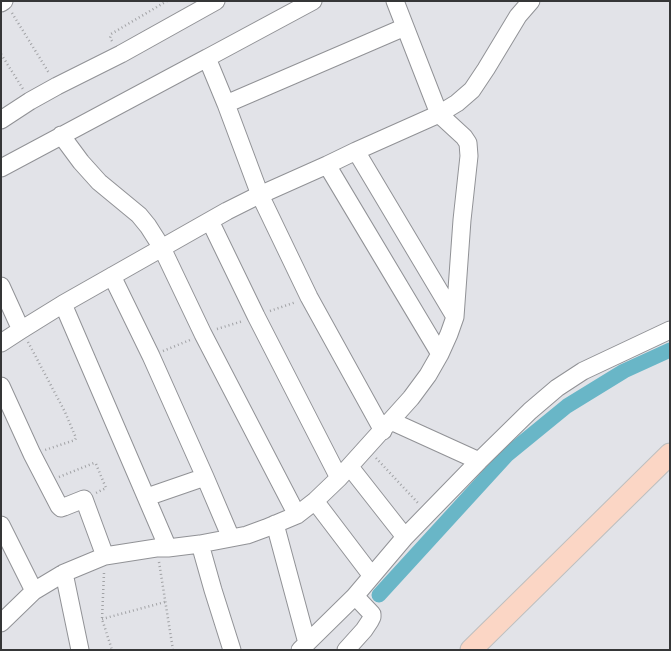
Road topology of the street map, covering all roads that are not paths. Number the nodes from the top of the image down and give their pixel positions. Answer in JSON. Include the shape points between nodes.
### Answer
{"nodes":[{"id":1,"x":216,"y":1,"type":"edge"},
{"id":2,"x":313,"y":1,"type":"edge"},
{"id":3,"x":395,"y":1,"type":"edge"},
{"id":4,"x":531,"y":1,"type":"edge"},
{"id":5,"x":405,"y":27,"type":"junction"},
{"id":6,"x":207,"y":58,"type":"junction"},
{"id":7,"x":226,"y":104,"type":"junction"},
{"id":8,"x":439,"y":114,"type":"junction"},
{"id":9,"x":1,"y":120,"type":"edge"},
{"id":10,"x":61,"y":135,"type":"junction"},
{"id":11,"x":356,"y":151,"type":"junction"},
{"id":12,"x":327,"y":165,"type":"junction"},
{"id":13,"x":1,"y":168,"type":"edge"},
{"id":14,"x":260,"y":195,"type":"junction"},
{"id":15,"x":210,"y":221,"type":"junction"},
{"id":16,"x":162,"y":248,"type":"junction"},
{"id":17,"x":112,"y":276,"type":"junction"},
{"id":18,"x":1,"y":286,"type":"edge"},
{"id":19,"x":63,"y":304,"type":"junction"},
{"id":20,"x":455,"y":317,"type":"junction"},
{"id":21,"x":21,"y":330,"type":"junction"},
{"id":22,"x":670,"y":330,"type":"edge"},
{"id":23,"x":1,"y":343,"type":"edge"},
{"id":24,"x":440,"y":354,"type":"junction"},
{"id":25,"x":1,"y":386,"type":"edge"},
{"id":26,"x":387,"y":426,"type":"junction"},
{"id":27,"x":670,"y":454,"type":"edge"},
{"id":28,"x":479,"y":461,"type":"junction"},
{"id":29,"x":344,"y":472,"type":"junction"},
{"id":30,"x":205,"y":477,"type":"junction"},
{"id":31,"x":147,"y":497,"type":"junction"},
{"id":32,"x":315,"y":501,"type":"junction"},
{"id":33,"x":297,"y":515,"type":"junction"},
{"id":34,"x":275,"y":524,"type":"junction"},
{"id":35,"x":1,"y":525,"type":"edge"},
{"id":36,"x":405,"y":537,"type":"junction"},
{"id":37,"x":231,"y":538,"type":"junction"},
{"id":38,"x":200,"y":544,"type":"junction"},
{"id":39,"x":162,"y":548,"type":"junction"},
{"id":40,"x":105,"y":556,"type":"junction"},
{"id":41,"x":64,"y":573,"type":"junction"},
{"id":42,"x":372,"y":576,"type":"junction"},
{"id":43,"x":34,"y":591,"type":"junction"},
{"id":44,"x":356,"y":596,"type":"junction"},
{"id":45,"x":1,"y":623,"type":"edge"},
{"id":46,"x":304,"y":647,"type":"edge"},
{"id":47,"x":80,"y":650,"type":"edge"},
{"id":48,"x":232,"y":650,"type":"edge"},
{"id":49,"x":346,"y":650,"type":"edge"},
{"id":50,"x":471,"y":650,"type":"edge"}],
"edges":[{"from":1,"to":9,"type":"street","via":[[57,86]]},
{"from":2,"to":6,"type":"street"},
{"from":3,"to":5,"type":"street"},
{"from":4,"to":8,"type":"street","via":[[518,16],[472,90]]},
{"from":5,"to":7,"type":"street"},
{"from":5,"to":8,"type":"street"},
{"from":6,"to":7,"type":"street"},
{"from":6,"to":10,"type":"street"},
{"from":7,"to":14,"type":"street"},
{"from":8,"to":11,"type":"street"},
{"from":8,"to":20,"type":"street","via":[[468,143]]},
{"from":10,"to":13,"type":"street"},
{"from":10,"to":16,"type":"street","via":[[99,182],[139,215]]},
{"from":11,"to":12,"type":"street"},
{"from":11,"to":20,"type":"street"},
{"from":12,"to":14,"type":"street"},
{"from":12,"to":24,"type":"street"},
{"from":14,"to":15,"type":"street"},
{"from":14,"to":26,"type":"street","via":[[309,297]]},
{"from":15,"to":16,"type":"street"},
{"from":15,"to":29,"type":"street","via":[[256,316]]},
{"from":16,"to":17,"type":"street"},
{"from":16,"to":33,"type":"street","via":[[203,334]]},
{"from":17,"to":19,"type":"street"},
{"from":17,"to":30,"type":"street"},
{"from":18,"to":21,"type":"street"},
{"from":19,"to":21,"type":"street"},
{"from":19,"to":31,"type":"street"},
{"from":20,"to":24,"type":"street"},
{"from":21,"to":23,"type":"street"},
{"from":22,"to":28,"type":"street","via":[[583,371],[557,388],[530,410]]},
{"from":24,"to":26,"type":"street","via":[[428,375]]},
{"from":25,"to":40,"type":"street","via":[[59,507],[84,499]]},
{"from":26,"to":28,"type":"street"},
{"from":26,"to":29,"type":"street"},
{"from":27,"to":50,"type":"main road"},
{"from":28,"to":36,"type":"street"},
{"from":29,"to":32,"type":"street"},
{"from":29,"to":36,"type":"street"},
{"from":30,"to":31,"type":"street"},
{"from":30,"to":37,"type":"street"},
{"from":31,"to":39,"type":"street"},
{"from":32,"to":33,"type":"street"},
{"from":32,"to":42,"type":"street"},
{"from":33,"to":34,"type":"street"},
{"from":34,"to":37,"type":"street"},
{"from":34,"to":46,"type":"street"},
{"from":35,"to":43,"type":"street"},
{"from":36,"to":42,"type":"street"},
{"from":37,"to":38,"type":"street"},
{"from":38,"to":39,"type":"street"},
{"from":38,"to":48,"type":"street"},
{"from":39,"to":40,"type":"street"},
{"from":40,"to":41,"type":"street"},
{"from":41,"to":43,"type":"street"},
{"from":41,"to":47,"type":"street"},
{"from":42,"to":44,"type":"street"},
{"from":43,"to":45,"type":"street"},
{"from":44,"to":46,"type":"street"},
{"from":44,"to":49,"type":"street","via":[[372,616],[364,630]]}]}
